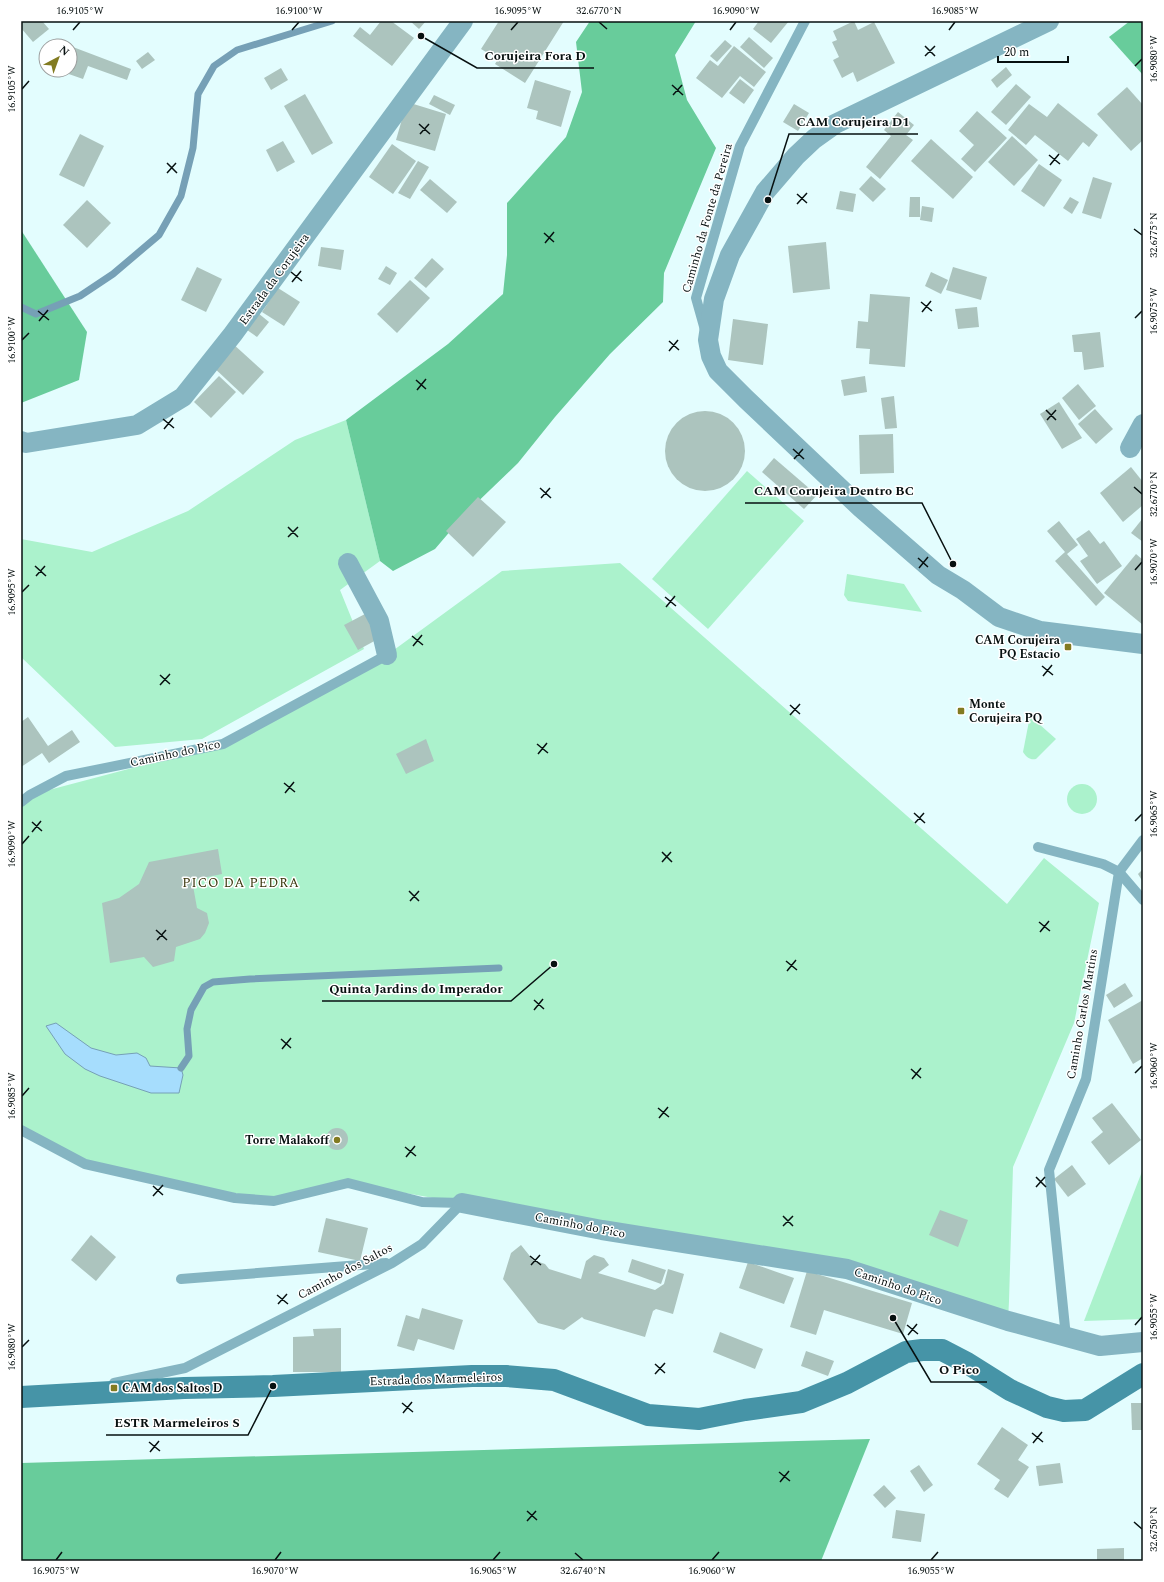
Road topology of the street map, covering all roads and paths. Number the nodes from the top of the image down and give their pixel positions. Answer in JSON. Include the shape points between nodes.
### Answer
{"nodes":[{"id":1,"x":464,"y":21,"type":"edge"},
{"id":2,"x":805,"y":21,"type":"edge"},
{"id":3,"x":1050,"y":21,"type":"edge"},
{"id":4,"x":708,"y":340,"type":"junction"},
{"id":5,"x":1143,"y":424,"type":"edge"},
{"id":6,"x":21,"y":441,"type":"edge"},
{"id":7,"x":1130,"y":448,"type":"dead end"},
{"id":8,"x":348,"y":563,"type":"dead end"},
{"id":9,"x":1143,"y":644,"type":"edge"},
{"id":10,"x":387,"y":654,"type":"joint"},
{"id":11,"x":21,"y":802,"type":"edge"},
{"id":12,"x":1143,"y":840,"type":"edge"},
{"id":13,"x":1038,"y":847,"type":"dead end"},
{"id":14,"x":1119,"y":872,"type":"junction"},
{"id":15,"x":1143,"y":900,"type":"edge"},
{"id":16,"x":21,"y":1130,"type":"edge"},
{"id":17,"x":462,"y":1202,"type":"junction"},
{"id":18,"x":392,"y":1262,"type":"junction"},
{"id":19,"x":181,"y":1279,"type":"dead end"},
{"id":20,"x":1066,"y":1337,"type":"junction"},
{"id":21,"x":1143,"y":1342,"type":"edge"},
{"id":22,"x":1143,"y":1374,"type":"edge"},
{"id":23,"x":93,"y":1392,"type":"junction"},
{"id":24,"x":21,"y":1397,"type":"edge"}],
"edges":[{"from":1,"to":6,"type":"street","name":"Estrada da Corujeira","via":[[233,334],[183,397],[137,426],[26,443]]},
{"from":2,"to":4,"type":"lane","name":"Caminho da Fonte da Pereira","via":[[740,146],[696,298]]},
{"from":3,"to":4,"type":"street","via":[[835,124],[814,139],[765,192],[730,254],[714,299]]},
{"from":4,"to":9,"type":"street","via":[[711,356],[718,371],[746,399],[861,508],[938,575],[963,590],[998,617],[1040,631]]},
{"from":5,"to":7,"type":"street"},
{"from":8,"to":10,"type":"street","via":[[379,621]]},
{"from":10,"to":11,"type":"lane","name":"Caminho do Pico","via":[[223,744],[66,776]]},
{"from":12,"to":14,"type":"lane","name":"Caminho Carlos Martins"},
{"from":13,"to":14,"type":"lane","via":[[1103,864]]},
{"from":14,"to":15,"type":"lane"},
{"from":14,"to":20,"type":"lane","name":"Caminho Carlos Martins","via":[[1086,1079],[1048,1170]]},
{"from":16,"to":17,"type":"lane","name":"Caminho do Pico","via":[[85,1164],[235,1198],[274,1201],[348,1183],[422,1202]]},
{"from":17,"to":18,"type":"lane","name":"Caminho dos Saltos","via":[[422,1244]]},
{"from":17,"to":20,"type":"street","name":"Caminho do Pico","via":[[602,1230],[847,1269],[986,1315]]},
{"from":18,"to":19,"type":"lane"},
{"from":18,"to":23,"type":"lane","name":"Caminho dos Saltos","via":[[185,1368],[99,1386]]},
{"from":20,"to":21,"type":"street","name":"Caminho do Pico","via":[[1100,1346]]},
{"from":22,"to":23,"type":"main road","name":"Estrada dos Marmeleiros","via":[[1085,1410],[1064,1411],[1047,1407],[1010,1390],[968,1362],[942,1350],[922,1350],[906,1352],[847,1383],[801,1402],[699,1419],[648,1415],[554,1380],[506,1376]]},
{"from":23,"to":24,"type":"main road","name":"Estrada dos Marmeleiros"}]}
